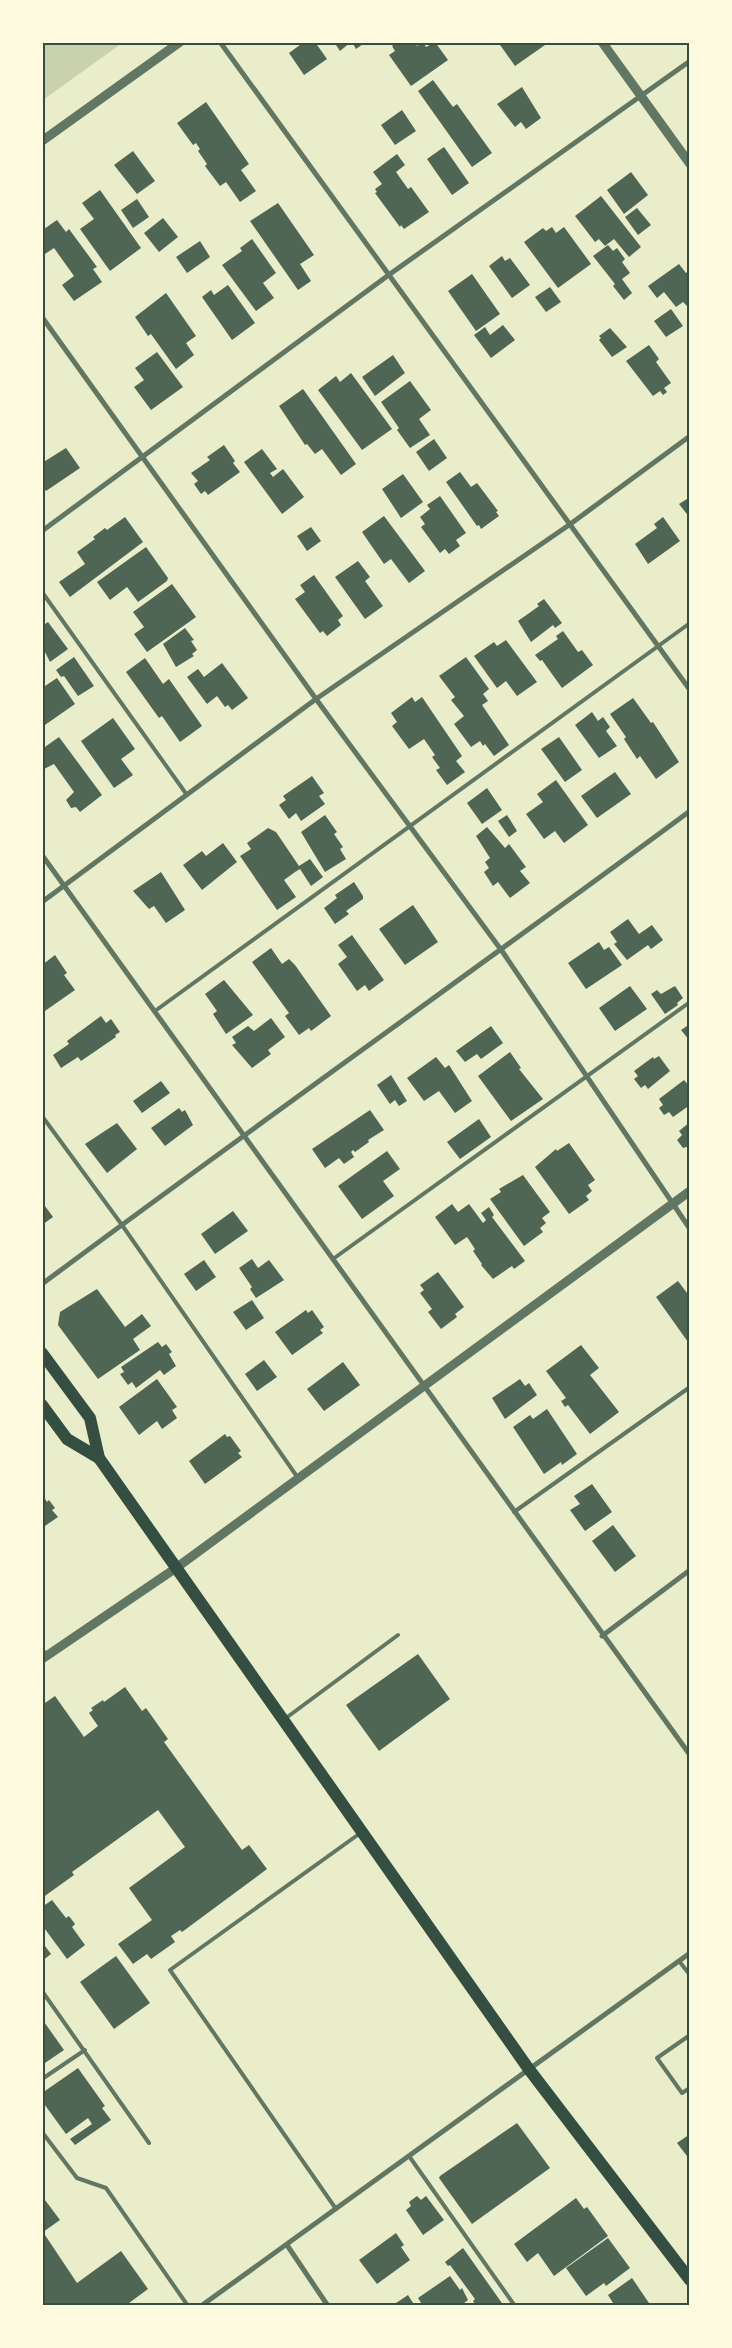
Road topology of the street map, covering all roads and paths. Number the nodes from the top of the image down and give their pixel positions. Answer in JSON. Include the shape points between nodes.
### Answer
{"nodes":[{"id":1,"x":180,"y":42,"type":"edge"},
{"id":2,"x":220,"y":42,"type":"edge"},
{"id":3,"x":602,"y":42,"type":"edge"},
{"id":4,"x":690,"y":61,"type":"edge"},
{"id":5,"x":640,"y":96,"type":"junction"},
{"id":6,"x":42,"y":141,"type":"edge"},
{"id":7,"x":690,"y":164,"type":"edge"},
{"id":8,"x":390,"y":274,"type":"junction"},
{"id":9,"x":42,"y":317,"type":"edge"},
{"id":10,"x":690,"y":436,"type":"edge"},
{"id":11,"x":143,"y":458,"type":"junction"},
{"id":12,"x":569,"y":525,"type":"junction"},
{"id":13,"x":42,"y":531,"type":"edge"},
{"id":14,"x":42,"y":592,"type":"edge"},
{"id":15,"x":690,"y":623,"type":"edge"},
{"id":16,"x":657,"y":646,"type":"junction"},
{"id":17,"x":690,"y":690,"type":"edge"},
{"id":18,"x":316,"y":699,"type":"junction"},
{"id":19,"x":187,"y":795,"type":"junction"},
{"id":20,"x":690,"y":811,"type":"edge"},
{"id":21,"x":410,"y":827,"type":"junction"},
{"id":22,"x":42,"y":855,"type":"edge"},
{"id":23,"x":65,"y":886,"type":"junction"},
{"id":24,"x":42,"y":902,"type":"edge"},
{"id":25,"x":502,"y":951,"type":"junction"},
{"id":26,"x":690,"y":1002,"type":"edge"},
{"id":27,"x":155,"y":1011,"type":"junction"},
{"id":28,"x":587,"y":1077,"type":"junction"},
{"id":29,"x":42,"y":1116,"type":"edge"},
{"id":30,"x":244,"y":1135,"type":"junction"},
{"id":31,"x":690,"y":1191,"type":"edge"},
{"id":32,"x":672,"y":1204,"type":"junction"},
{"id":33,"x":122,"y":1225,"type":"junction"},
{"id":34,"x":690,"y":1229,"type":"edge"},
{"id":35,"x":333,"y":1259,"type":"junction"},
{"id":36,"x":42,"y":1284,"type":"edge"},
{"id":37,"x":42,"y":1353,"type":"edge"},
{"id":38,"x":424,"y":1386,"type":"junction"},
{"id":39,"x":690,"y":1387,"type":"edge"},
{"id":40,"x":42,"y":1405,"type":"edge"},
{"id":41,"x":99,"y":1458,"type":"junction"},
{"id":42,"x":298,"y":1478,"type":"junction"},
{"id":43,"x":514,"y":1512,"type":"junction"},
{"id":44,"x":176,"y":1568,"type":"junction"},
{"id":45,"x":690,"y":1570,"type":"edge"},
{"id":46,"x":398,"y":1635,"type":"dead end"},
{"id":47,"x":602,"y":1636,"type":"junction"},
{"id":48,"x":44,"y":1655,"type":"edge"},
{"id":49,"x":283,"y":1720,"type":"junction"},
{"id":50,"x":690,"y":1754,"type":"edge"},
{"id":51,"x":362,"y":1832,"type":"junction"},
{"id":52,"x":690,"y":1953,"type":"edge"},
{"id":53,"x":679,"y":1961,"type":"junction"},
{"id":54,"x":690,"y":1975,"type":"edge"},
{"id":55,"x":42,"y":1991,"type":"edge"},
{"id":56,"x":690,"y":2035,"type":"edge"},
{"id":57,"x":85,"y":2050,"type":"junction"},
{"id":58,"x":528,"y":2068,"type":"junction"},
{"id":59,"x":42,"y":2079,"type":"edge"},
{"id":60,"x":690,"y":2088,"type":"edge"},
{"id":61,"x":42,"y":2132,"type":"edge"},
{"id":62,"x":148,"y":2143,"type":"dead end"},
{"id":63,"x":409,"y":2156,"type":"junction"},
{"id":64,"x":336,"y":2209,"type":"junction"},
{"id":65,"x":287,"y":2245,"type":"junction"},
{"id":66,"x":690,"y":2280,"type":"edge"},
{"id":67,"x":188,"y":2306,"type":"edge"},
{"id":68,"x":202,"y":2306,"type":"edge"},
{"id":69,"x":328,"y":2306,"type":"edge"},
{"id":70,"x":515,"y":2306,"type":"edge"}],
"edges":[{"from":1,"to":6,"type":"street"},
{"from":2,"to":8,"type":"street"},
{"from":3,"to":5,"type":"street"},
{"from":4,"to":5,"type":"street"},
{"from":5,"to":7,"type":"street"},
{"from":5,"to":8,"type":"street"},
{"from":8,"to":11,"type":"street"},
{"from":8,"to":12,"type":"street"},
{"from":9,"to":11,"type":"street"},
{"from":10,"to":12,"type":"street"},
{"from":11,"to":13,"type":"street"},
{"from":11,"to":18,"type":"street"},
{"from":12,"to":16,"type":"street"},
{"from":12,"to":18,"type":"street"},
{"from":14,"to":19,"type":"lane"},
{"from":15,"to":16,"type":"lane"},
{"from":16,"to":17,"type":"street"},
{"from":16,"to":21,"type":"lane"},
{"from":18,"to":19,"type":"street"},
{"from":18,"to":21,"type":"street"},
{"from":19,"to":23,"type":"street"},
{"from":20,"to":25,"type":"street"},
{"from":21,"to":25,"type":"street"},
{"from":21,"to":27,"type":"lane"},
{"from":22,"to":23,"type":"street"},
{"from":23,"to":24,"type":"street"},
{"from":23,"to":27,"type":"street"},
{"from":25,"to":28,"type":"street"},
{"from":25,"to":30,"type":"street"},
{"from":26,"to":28,"type":"lane"},
{"from":27,"to":30,"type":"street"},
{"from":28,"to":32,"type":"street"},
{"from":28,"to":35,"type":"lane"},
{"from":29,"to":33,"type":"lane"},
{"from":30,"to":33,"type":"street"},
{"from":30,"to":35,"type":"street"},
{"from":31,"to":32,"type":"street"},
{"from":32,"to":34,"type":"street"},
{"from":32,"to":38,"type":"street"},
{"from":33,"to":36,"type":"street"},
{"from":33,"to":42,"type":"lane"},
{"from":35,"to":38,"type":"street"},
{"from":37,"to":41,"type":"main road","via":[[90,1418]]},
{"from":38,"to":42,"type":"street"},
{"from":38,"to":43,"type":"street"},
{"from":39,"to":43,"type":"lane"},
{"from":40,"to":41,"type":"main road","via":[[67,1439]]},
{"from":41,"to":44,"type":"main road"},
{"from":42,"to":44,"type":"street"},
{"from":43,"to":47,"type":"street"},
{"from":44,"to":48,"type":"street"},
{"from":44,"to":49,"type":"main road"},
{"from":45,"to":47,"type":"street"},
{"from":46,"to":49,"type":"lane"},
{"from":47,"to":50,"type":"street"},
{"from":49,"to":51,"type":"main road"},
{"from":51,"to":58,"type":"main road"},
{"from":51,"to":64,"type":"lane","via":[[170,1970]]},
{"from":52,"to":53,"type":"street"},
{"from":53,"to":54,"type":"lane"},
{"from":53,"to":58,"type":"street"},
{"from":55,"to":57,"type":"lane"},
{"from":56,"to":60,"type":"lane","via":[[657,2058],[682,2093]]},
{"from":57,"to":59,"type":"lane"},
{"from":57,"to":62,"type":"lane"},
{"from":58,"to":63,"type":"street"},
{"from":58,"to":66,"type":"main road"},
{"from":61,"to":67,"type":"lane","via":[[78,2178],[106,2188]]},
{"from":63,"to":64,"type":"street"},
{"from":63,"to":70,"type":"lane"},
{"from":64,"to":65,"type":"street"},
{"from":65,"to":68,"type":"street"},
{"from":65,"to":69,"type":"street"}]}
